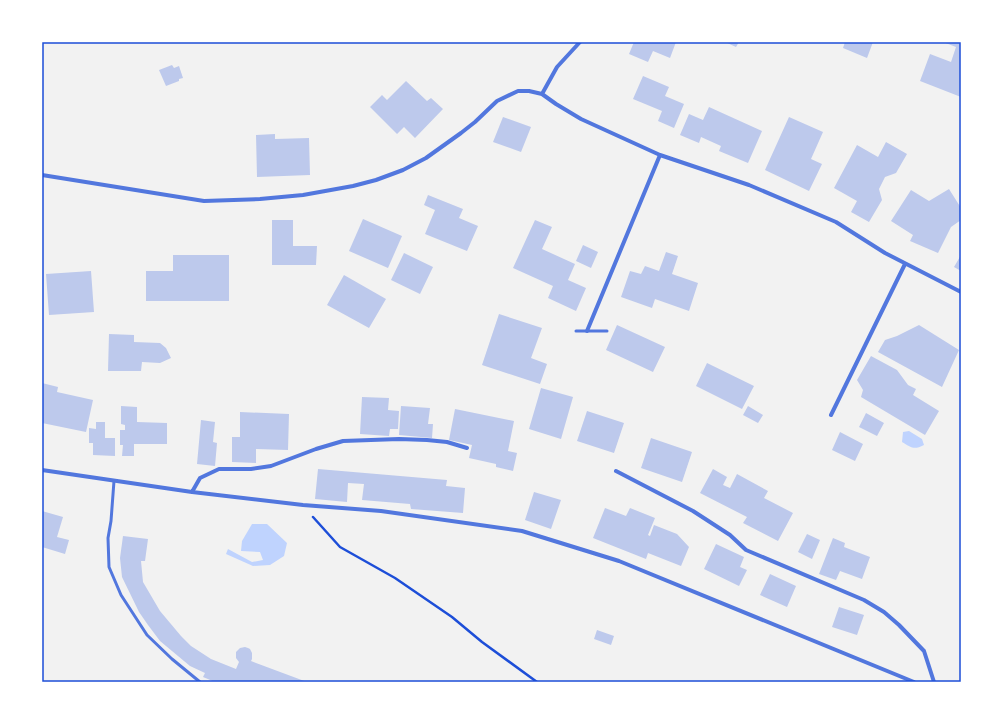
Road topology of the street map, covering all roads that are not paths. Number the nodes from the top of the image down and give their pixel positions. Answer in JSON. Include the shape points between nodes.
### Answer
{"nodes":[{"id":1,"x":580,"y":42,"type":"edge"},
{"id":2,"x":542,"y":94,"type":"junction"},
{"id":3,"x":660,"y":155,"type":"junction"},
{"id":4,"x":42,"y":175,"type":"edge"},
{"id":5,"x":906,"y":264,"type":"junction"},
{"id":6,"x":961,"y":292,"type":"edge"},
{"id":7,"x":576,"y":331,"type":"dead end"},
{"id":8,"x":587,"y":331,"type":"junction"},
{"id":9,"x":607,"y":331,"type":"dead end"},
{"id":10,"x":831,"y":415,"type":"dead end"},
{"id":11,"x":467,"y":448,"type":"dead end"},
{"id":12,"x":42,"y":470,"type":"edge"},
{"id":13,"x":616,"y":471,"type":"dead end"},
{"id":14,"x":114,"y":481,"type":"junction"},
{"id":15,"x":192,"y":492,"type":"junction"},
{"id":16,"x":200,"y":682,"type":"edge"},
{"id":17,"x":914,"y":682,"type":"edge"},
{"id":18,"x":934,"y":682,"type":"edge"}],
"edges":[{"from":1,"to":2,"type":"street","via":[[557,67]]},
{"from":2,"to":3,"type":"street","via":[[581,119]]},
{"from":2,"to":4,"type":"street","via":[[518,91],[496,101],[461,133],[426,158],[403,170],[353,186],[303,195],[204,201]]},
{"from":3,"to":5,"type":"street","via":[[749,185],[836,222]]},
{"from":3,"to":8,"type":"street"},
{"from":5,"to":6,"type":"street"},
{"from":5,"to":10,"type":"street"},
{"from":7,"to":8,"type":"lane"},
{"from":8,"to":9,"type":"lane"},
{"from":11,"to":15,"type":"street","via":[[427,440],[343,441],[271,466],[220,469],[200,478]]},
{"from":12,"to":14,"type":"street"},
{"from":13,"to":18,"type":"street","via":[[693,511],[730,535],[746,550],[864,600],[884,612],[924,650]]},
{"from":14,"to":15,"type":"street"},
{"from":14,"to":16,"type":"lane","via":[[108,538],[109,560],[121,595],[147,635]]},
{"from":15,"to":17,"type":"street","via":[[381,511],[522,530],[619,561]]}]}
